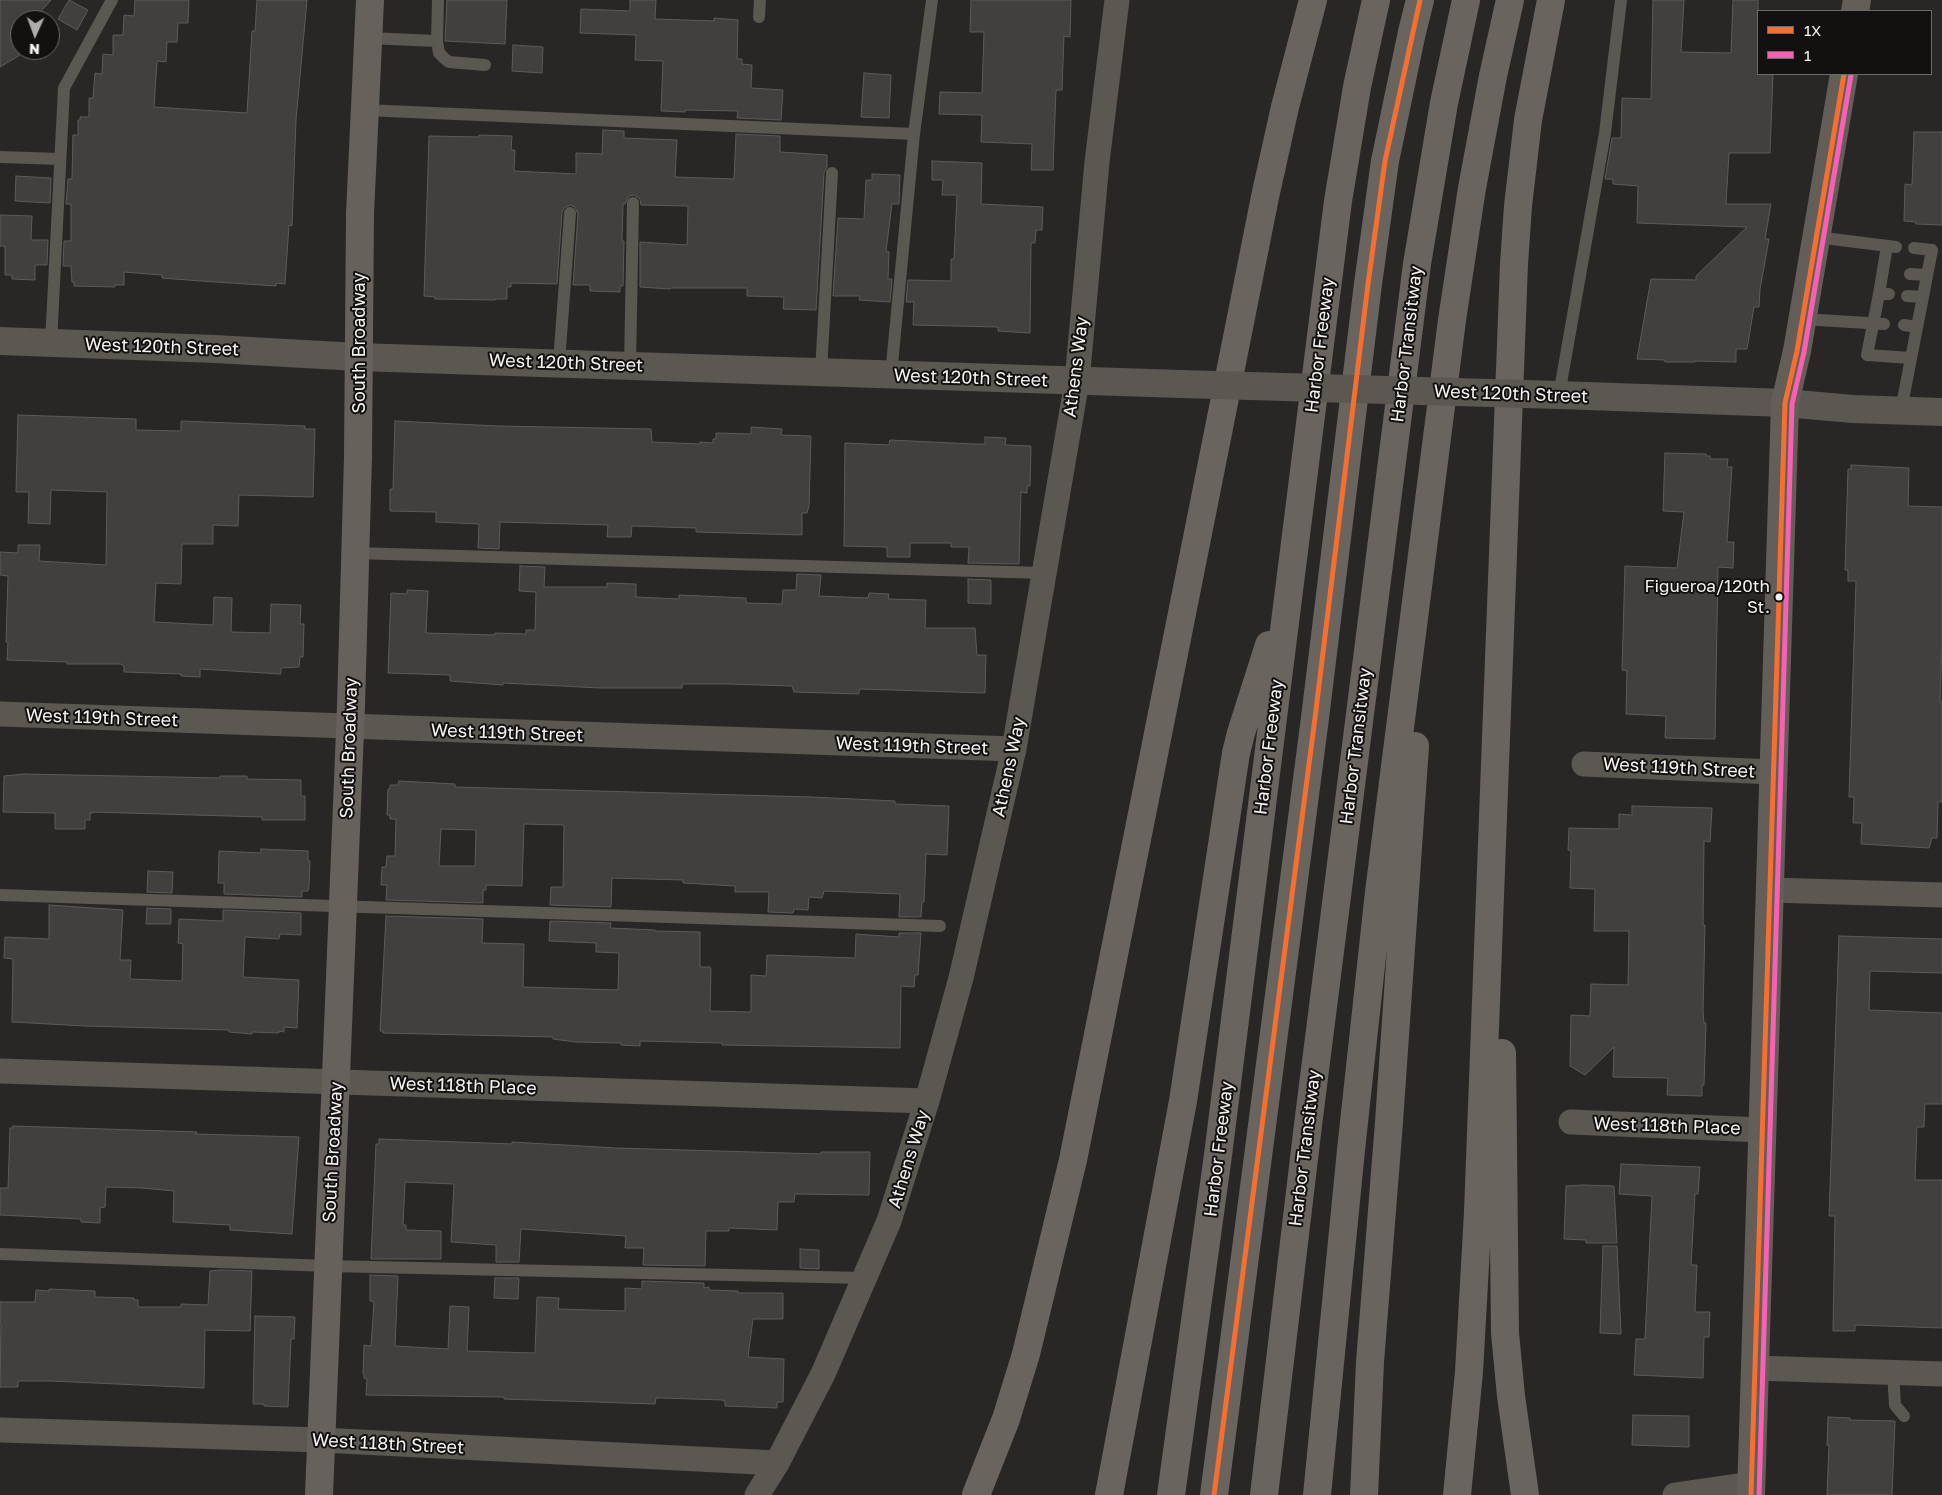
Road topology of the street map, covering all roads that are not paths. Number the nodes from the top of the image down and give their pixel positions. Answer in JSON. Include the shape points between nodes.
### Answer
{"nodes":[{"id":1,"x":112,"y":0,"type":"edge"},
{"id":2,"x":370,"y":0,"type":"edge"},
{"id":3,"x":438,"y":0,"type":"edge"},
{"id":4,"x":760,"y":0,"type":"edge"},
{"id":5,"x":932,"y":0,"type":"edge"},
{"id":6,"x":1117,"y":0,"type":"edge"},
{"id":7,"x":1313,"y":0,"type":"edge"},
{"id":8,"x":1376,"y":0,"type":"edge"},
{"id":9,"x":1420,"y":0,"type":"edge"},
{"id":10,"x":1466,"y":0,"type":"edge"},
{"id":11,"x":1510,"y":0,"type":"edge"},
{"id":12,"x":1551,"y":0,"type":"edge"},
{"id":13,"x":1621,"y":0,"type":"edge"},
{"id":14,"x":759,"y":18,"type":"dead end"},
{"id":15,"x":368,"y":38,"type":"junction"},
{"id":16,"x":437,"y":41,"type":"junction"},
{"id":17,"x":485,"y":65,"type":"dead end"},
{"id":18,"x":1844,"y":75,"type":"edge"},
{"id":19,"x":364,"y":110,"type":"junction"},
{"id":20,"x":914,"y":134,"type":"junction"},
{"id":21,"x":0,"y":158,"type":"edge"},
{"id":22,"x":60,"y":159,"type":"junction"},
{"id":23,"x":832,"y":173,"type":"dead end"},
{"id":24,"x":633,"y":203,"type":"dead end"},
{"id":25,"x":570,"y":213,"type":"dead end"},
{"id":26,"x":1816,"y":237,"type":"junction"},
{"id":27,"x":1914,"y":248,"type":"dead end"},
{"id":28,"x":1910,"y":274,"type":"dead end"},
{"id":29,"x":1927,"y":276,"type":"junction"},
{"id":30,"x":1907,"y":296,"type":"dead end"},
{"id":31,"x":1923,"y":297,"type":"junction"},
{"id":32,"x":1802,"y":319,"type":"junction"},
{"id":33,"x":1878,"y":324,"type":"junction"},
{"id":34,"x":1904,"y":325,"type":"dead end"},
{"id":35,"x":1917,"y":327,"type":"junction"},
{"id":36,"x":0,"y":341,"type":"edge"},
{"id":37,"x":51,"y":343,"type":"junction"},
{"id":38,"x":358,"y":357,"type":"junction"},
{"id":39,"x":1911,"y":358,"type":"junction"},
{"id":40,"x":559,"y":363,"type":"junction"},
{"id":41,"x":630,"y":365,"type":"junction"},
{"id":42,"x":821,"y":372,"type":"junction"},
{"id":43,"x":891,"y":375,"type":"junction"},
{"id":44,"x":1077,"y":381,"type":"junction"},
{"id":45,"x":1559,"y":396,"type":"junction"},
{"id":46,"x":1785,"y":403,"type":"junction"},
{"id":47,"x":1901,"y":410,"type":"junction"},
{"id":48,"x":1942,"y":412,"type":"edge"},
{"id":49,"x":1435,"y":457,"type":"junction"},
{"id":50,"x":355,"y":553,"type":"junction"},
{"id":51,"x":1291,"y":570,"type":"junction"},
{"id":52,"x":1044,"y":573,"type":"junction"},
{"id":53,"x":1499,"y":682,"type":"junction"},
{"id":54,"x":0,"y":714,"type":"edge"},
{"id":55,"x":350,"y":727,"type":"junction"},
{"id":56,"x":1014,"y":749,"type":"junction"},
{"id":57,"x":1584,"y":764,"type":"dead end"},
{"id":58,"x":1774,"y":772,"type":"junction"},
{"id":59,"x":1770,"y":890,"type":"junction"},
{"id":60,"x":0,"y":895,"type":"edge"},
{"id":61,"x":1942,"y":895,"type":"edge"},
{"id":62,"x":343,"y":907,"type":"junction"},
{"id":63,"x":940,"y":926,"type":"dead end"},
{"id":64,"x":0,"y":1071,"type":"edge"},
{"id":65,"x":336,"y":1082,"type":"junction"},
{"id":66,"x":927,"y":1101,"type":"junction"},
{"id":67,"x":1571,"y":1122,"type":"dead end"},
{"id":68,"x":1763,"y":1130,"type":"junction"},
{"id":69,"x":0,"y":1254,"type":"edge"},
{"id":70,"x":328,"y":1266,"type":"junction"},
{"id":71,"x":865,"y":1278,"type":"junction"},
{"id":72,"x":1755,"y":1368,"type":"junction"},
{"id":73,"x":1893,"y":1373,"type":"junction"},
{"id":74,"x":1942,"y":1374,"type":"edge"},
{"id":75,"x":1904,"y":1416,"type":"dead end"},
{"id":76,"x":0,"y":1430,"type":"edge"},
{"id":77,"x":1119,"y":1438,"type":"junction"},
{"id":78,"x":321,"y":1440,"type":"junction"},
{"id":79,"x":776,"y":1463,"type":"junction"},
{"id":80,"x":1751,"y":1490,"type":"edge"},
{"id":81,"x":319,"y":1495,"type":"edge"},
{"id":82,"x":757,"y":1495,"type":"edge"},
{"id":83,"x":976,"y":1495,"type":"edge"},
{"id":84,"x":1104,"y":1495,"type":"edge"},
{"id":85,"x":1109,"y":1495,"type":"edge"},
{"id":86,"x":1171,"y":1495,"type":"edge"},
{"id":87,"x":1214,"y":1495,"type":"edge"},
{"id":88,"x":1264,"y":1495,"type":"edge"},
{"id":89,"x":1317,"y":1495,"type":"edge"},
{"id":90,"x":1364,"y":1495,"type":"edge"},
{"id":91,"x":1457,"y":1495,"type":"edge"},
{"id":92,"x":1525,"y":1495,"type":"edge"},
{"id":93,"x":1675,"y":1495,"type":"edge"}],
"edges":[{"from":1,"to":22,"type":"lane","via":[[64,88]]},
{"from":2,"to":15,"type":"main road","name":"South Broadway"},
{"from":3,"to":16,"type":"lane"},
{"from":4,"to":14,"type":"lane"},
{"from":5,"to":20,"type":"lane"},
{"from":6,"to":44,"type":"street","name":"Athens Way","via":[[1097,162]]},
{"from":7,"to":83,"type":"highway","via":[[1265,197],[1073,1160],[1026,1354],[1006,1419]]},
{"from":8,"to":51,"type":"highway","name":"Harbor Freeway","via":[[1357,87],[1338,201]]},
{"from":9,"to":87,"type":"highway","via":[[1386,161],[1368,284]]},
{"from":10,"to":88,"type":"highway","name":"Harbor Transitway","via":[[1444,103],[1417,264]]},
{"from":11,"to":49,"type":"highway","via":[[1472,188]]},
{"from":12,"to":53,"type":"highway","via":[[1528,120],[1518,206]]},
{"from":13,"to":45,"type":"lane","via":[[1605,133]]},
{"from":15,"to":16,"type":"lane"},
{"from":15,"to":19,"type":"main road","name":"South Broadway"},
{"from":16,"to":17,"type":"lane","via":[[440,53],[449,62]]},
{"from":18,"to":26,"type":"main road"},
{"from":19,"to":20,"type":"lane"},
{"from":19,"to":38,"type":"main road","name":"South Broadway"},
{"from":20,"to":43,"type":"lane"},
{"from":21,"to":22,"type":"lane"},
{"from":22,"to":37,"type":"lane"},
{"from":23,"to":42,"type":"lane"},
{"from":24,"to":41,"type":"lane"},
{"from":25,"to":40,"type":"lane"},
{"from":26,"to":32,"type":"main road"},
{"from":26,"to":33,"type":"lane","via":[[1892,246]]},
{"from":27,"to":29,"type":"lane","via":[[1932,250]]},
{"from":28,"to":29,"type":"lane"},
{"from":29,"to":31,"type":"lane"},
{"from":30,"to":31,"type":"lane"},
{"from":31,"to":35,"type":"lane"},
{"from":32,"to":33,"type":"lane"},
{"from":32,"to":46,"type":"main road"},
{"from":33,"to":39,"type":"lane","via":[[1868,355]]},
{"from":34,"to":35,"type":"lane"},
{"from":35,"to":39,"type":"lane"},
{"from":36,"to":37,"type":"street","name":"West 120th Street"},
{"from":37,"to":38,"type":"street","name":"West 120th Street"},
{"from":38,"to":40,"type":"street","name":"West 120th Street"},
{"from":38,"to":50,"type":"main road","name":"South Broadway"},
{"from":39,"to":47,"type":"lane"},
{"from":40,"to":41,"type":"street","name":"West 120th Street"},
{"from":41,"to":42,"type":"street","name":"West 120th Street"},
{"from":42,"to":43,"type":"street","name":"West 120th Street"},
{"from":43,"to":44,"type":"street","name":"West 120th Street"},
{"from":44,"to":45,"type":"street","name":"West 120th Street","bridge":true},
{"from":44,"to":52,"type":"street","name":"Athens Way"},
{"from":45,"to":46,"type":"street","name":"West 120th Street"},
{"from":46,"to":47,"type":"street","name":"West 120th Street"},
{"from":46,"to":58,"type":"main road"},
{"from":47,"to":48,"type":"street","name":"West 120th Street"},
{"from":49,"to":89,"type":"highway","via":[[1378,902]]},
{"from":49,"to":90,"type":"highway","via":[[1370,1362]]},
{"from":50,"to":52,"type":"lane"},
{"from":50,"to":55,"type":"main road","name":"South Broadway"},
{"from":51,"to":77,"type":"highway","via":[[1236,753],[1183,1101]]},
{"from":51,"to":86,"type":"highway","name":"Harbor Freeway","via":[[1218,1155]]},
{"from":52,"to":56,"type":"street","name":"Athens Way"},
{"from":53,"to":91,"type":"highway","via":[[1473,1310]]},
{"from":53,"to":92,"type":"highway","via":[[1504,1302],[1511,1396]]},
{"from":54,"to":55,"type":"street","name":"West 119th Street"},
{"from":55,"to":56,"type":"street","name":"West 119th Street"},
{"from":55,"to":62,"type":"main road","name":"South Broadway"},
{"from":56,"to":66,"type":"street","name":"Athens Way","via":[[961,978]]},
{"from":57,"to":58,"type":"street","name":"West 119th Street"},
{"from":58,"to":59,"type":"main road"},
{"from":59,"to":61,"type":"street"},
{"from":59,"to":68,"type":"main road"},
{"from":60,"to":62,"type":"lane"},
{"from":62,"to":63,"type":"lane"},
{"from":62,"to":65,"type":"main road","name":"South Broadway"},
{"from":64,"to":65,"type":"street","name":"West 118th Place"},
{"from":65,"to":66,"type":"street","name":"West 118th Place"},
{"from":65,"to":70,"type":"main road","name":"South Broadway"},
{"from":66,"to":71,"type":"street","name":"Athens Way","via":[[889,1221]]},
{"from":67,"to":68,"type":"street","name":"West 118th Place"},
{"from":68,"to":72,"type":"main road"},
{"from":69,"to":70,"type":"lane"},
{"from":70,"to":71,"type":"lane"},
{"from":70,"to":78,"type":"main road","name":"South Broadway"},
{"from":71,"to":79,"type":"street","name":"Athens Way","via":[[823,1374]]},
{"from":72,"to":73,"type":"street"},
{"from":72,"to":80,"type":"main road"},
{"from":73,"to":74,"type":"street"},
{"from":73,"to":75,"type":"lane","via":[[1894,1405]]},
{"from":76,"to":78,"type":"street","name":"West 118th Street"},
{"from":77,"to":84,"type":"highway"},
{"from":77,"to":85,"type":"highway"},
{"from":78,"to":79,"type":"street","name":"West 118th Street"},
{"from":78,"to":81,"type":"main road","name":"South Broadway"},
{"from":79,"to":82,"type":"street","name":"Athens Way"},
{"from":80,"to":93,"type":"street"}]}
